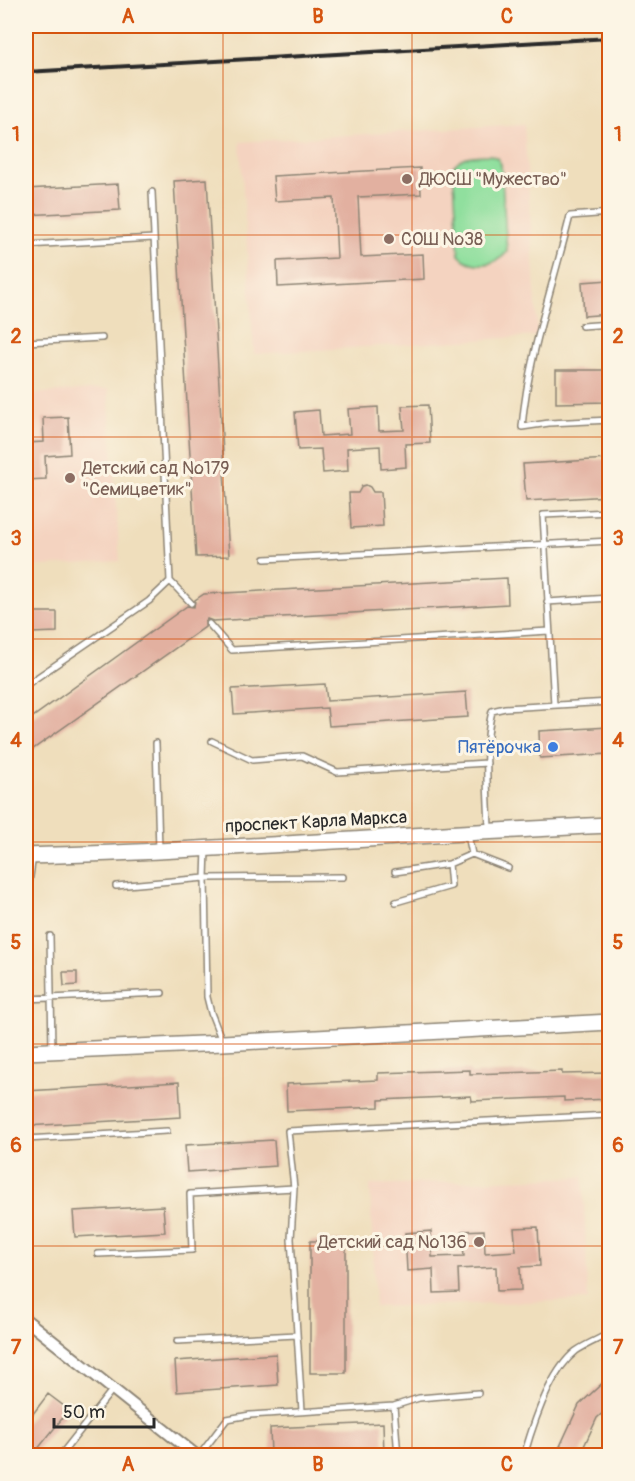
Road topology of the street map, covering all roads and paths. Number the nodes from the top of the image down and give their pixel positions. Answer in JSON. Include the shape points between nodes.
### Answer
{"nodes":[{"id":1,"x":152,"y":192,"type":"dead end"},
{"id":2,"x":609,"y":213,"type":"edge"},
{"id":3,"x":154,"y":238,"type":"junction"},
{"id":4,"x":26,"y":245,"type":"edge"},
{"id":5,"x":609,"y":324,"type":"edge"},
{"id":6,"x":582,"y":326,"type":"dead end"},
{"id":7,"x":102,"y":338,"type":"dead end"},
{"id":8,"x":26,"y":342,"type":"edge"},
{"id":9,"x":609,"y":420,"type":"edge"},
{"id":10,"x":609,"y":512,"type":"edge"},
{"id":11,"x":609,"y":541,"type":"edge"},
{"id":12,"x":543,"y":544,"type":"junction"},
{"id":13,"x":265,"y":559,"type":"dead end"},
{"id":14,"x":170,"y":581,"type":"junction"},
{"id":15,"x":609,"y":598,"type":"edge"},
{"id":16,"x":547,"y":602,"type":"junction"},
{"id":17,"x":191,"y":603,"type":"dead end"},
{"id":18,"x":209,"y":624,"type":"dead end"},
{"id":19,"x":549,"y":631,"type":"junction"},
{"id":20,"x":26,"y":685,"type":"edge"},
{"id":21,"x":609,"y":702,"type":"edge"},
{"id":22,"x":554,"y":705,"type":"junction"},
{"id":23,"x":212,"y":741,"type":"dead end"},
{"id":24,"x":156,"y":743,"type":"dead end"},
{"id":25,"x":487,"y":763,"type":"junction"},
{"id":26,"x":609,"y":825,"type":"edge"},
{"id":27,"x":489,"y":831,"type":"junction"},
{"id":28,"x":468,"y":833,"type":"junction"},
{"id":29,"x":206,"y":848,"type":"junction"},
{"id":30,"x":28,"y":852,"type":"edge"},
{"id":31,"x":159,"y":852,"type":"junction"},
{"id":32,"x":472,"y":854,"type":"junction"},
{"id":33,"x":449,"y":864,"type":"junction"},
{"id":34,"x":508,"y":868,"type":"dead end"},
{"id":35,"x":395,"y":872,"type":"dead end"},
{"id":36,"x":343,"y":877,"type":"dead end"},
{"id":37,"x":205,"y":878,"type":"junction"},
{"id":38,"x":116,"y":886,"type":"dead end"},
{"id":39,"x":27,"y":890,"type":"edge"},
{"id":40,"x":26,"y":899,"type":"edge"},
{"id":41,"x":396,"y":902,"type":"dead end"},
{"id":42,"x":50,"y":936,"type":"dead end"},
{"id":43,"x":162,"y":993,"type":"dead end"},
{"id":44,"x":51,"y":997,"type":"junction"},
{"id":45,"x":26,"y":999,"type":"edge"},
{"id":46,"x":609,"y":1022,"type":"edge"},
{"id":47,"x":223,"y":1043,"type":"junction"},
{"id":48,"x":52,"y":1050,"type":"junction"},
{"id":49,"x":26,"y":1052,"type":"edge"},
{"id":50,"x":609,"y":1115,"type":"edge"},
{"id":51,"x":168,"y":1131,"type":"dead end"},
{"id":52,"x":26,"y":1139,"type":"edge"},
{"id":53,"x":294,"y":1188,"type":"junction"},
{"id":54,"x":98,"y":1254,"type":"dead end"},
{"id":55,"x":26,"y":1320,"type":"edge"},
{"id":56,"x":609,"y":1333,"type":"edge"},
{"id":57,"x":297,"y":1335,"type":"junction"},
{"id":58,"x":177,"y":1341,"type":"dead end"},
{"id":59,"x":113,"y":1389,"type":"junction"},
{"id":60,"x":478,"y":1394,"type":"dead end"},
{"id":61,"x":394,"y":1406,"type":"junction"},
{"id":62,"x":303,"y":1411,"type":"junction"},
{"id":63,"x":60,"y":1455,"type":"edge"},
{"id":64,"x":198,"y":1455,"type":"edge"},
{"id":65,"x":398,"y":1455,"type":"edge"},
{"id":66,"x":525,"y":1455,"type":"edge"}],
"edges":[{"from":1,"to":3,"type":"lane"},
{"from":2,"to":9,"type":"lane","via":[[570,216],[537,347],[522,427]]},
{"from":3,"to":4,"type":"lane"},
{"from":3,"to":14,"type":"lane"},
{"from":5,"to":6,"type":"lane"},
{"from":7,"to":8,"type":"lane"},
{"from":10,"to":12,"type":"lane","via":[[543,515]]},
{"from":11,"to":12,"type":"lane"},
{"from":12,"to":13,"type":"lane"},
{"from":12,"to":16,"type":"lane"},
{"from":14,"to":17,"type":"lane"},
{"from":14,"to":20,"type":"lane","via":[[149,601]]},
{"from":15,"to":16,"type":"lane"},
{"from":16,"to":19,"type":"lane"},
{"from":18,"to":19,"type":"lane","via":[[232,650]]},
{"from":19,"to":22,"type":"lane"},
{"from":21,"to":22,"type":"lane"},
{"from":22,"to":25,"type":"lane","via":[[492,711]]},
{"from":23,"to":25,"type":"lane","via":[[252,760],[302,756],[337,772]]},
{"from":24,"to":31,"type":"lane"},
{"from":25,"to":27,"type":"lane"},
{"from":26,"to":27,"type":"main road","name":"проспект Карла Маркса"},
{"from":27,"to":28,"type":"main road","name":"проспект Карла Маркса"},
{"from":28,"to":29,"type":"main road","name":"проспект Карла Маркса"},
{"from":28,"to":32,"type":"lane"},
{"from":29,"to":31,"type":"main road","name":"проспект Карла Маркса"},
{"from":29,"to":37,"type":"lane"},
{"from":30,"to":31,"type":"main road","name":"проспект Карла Маркса"},
{"from":30,"to":39,"type":"lane"},
{"from":32,"to":33,"type":"lane"},
{"from":32,"to":34,"type":"lane"},
{"from":33,"to":35,"type":"lane"},
{"from":33,"to":41,"type":"lane","via":[[451,886]]},
{"from":36,"to":37,"type":"lane"},
{"from":37,"to":38,"type":"lane"},
{"from":37,"to":47,"type":"lane","via":[[207,997]]},
{"from":39,"to":40,"type":"lane"},
{"from":42,"to":44,"type":"lane"},
{"from":43,"to":44,"type":"lane"},
{"from":44,"to":45,"type":"lane"},
{"from":44,"to":48,"type":"lane"},
{"from":46,"to":47,"type":"main road"},
{"from":47,"to":48,"type":"main road"},
{"from":48,"to":49,"type":"main road"},
{"from":50,"to":53,"type":"lane","via":[[288,1131]]},
{"from":51,"to":52,"type":"lane"},
{"from":53,"to":54,"type":"lane","via":[[190,1194],[192,1250]]},
{"from":53,"to":57,"type":"lane","via":[[291,1239]]},
{"from":55,"to":59,"type":"street"},
{"from":56,"to":66,"type":"lane","via":[[575,1352],[554,1377]]},
{"from":57,"to":58,"type":"lane"},
{"from":57,"to":62,"type":"lane"},
{"from":59,"to":63,"type":"lane"},
{"from":59,"to":64,"type":"street"},
{"from":60,"to":61,"type":"lane","via":[[419,1398]]},
{"from":61,"to":62,"type":"lane"},
{"from":61,"to":65,"type":"lane"},
{"from":62,"to":64,"type":"lane","via":[[227,1419]]}]}
